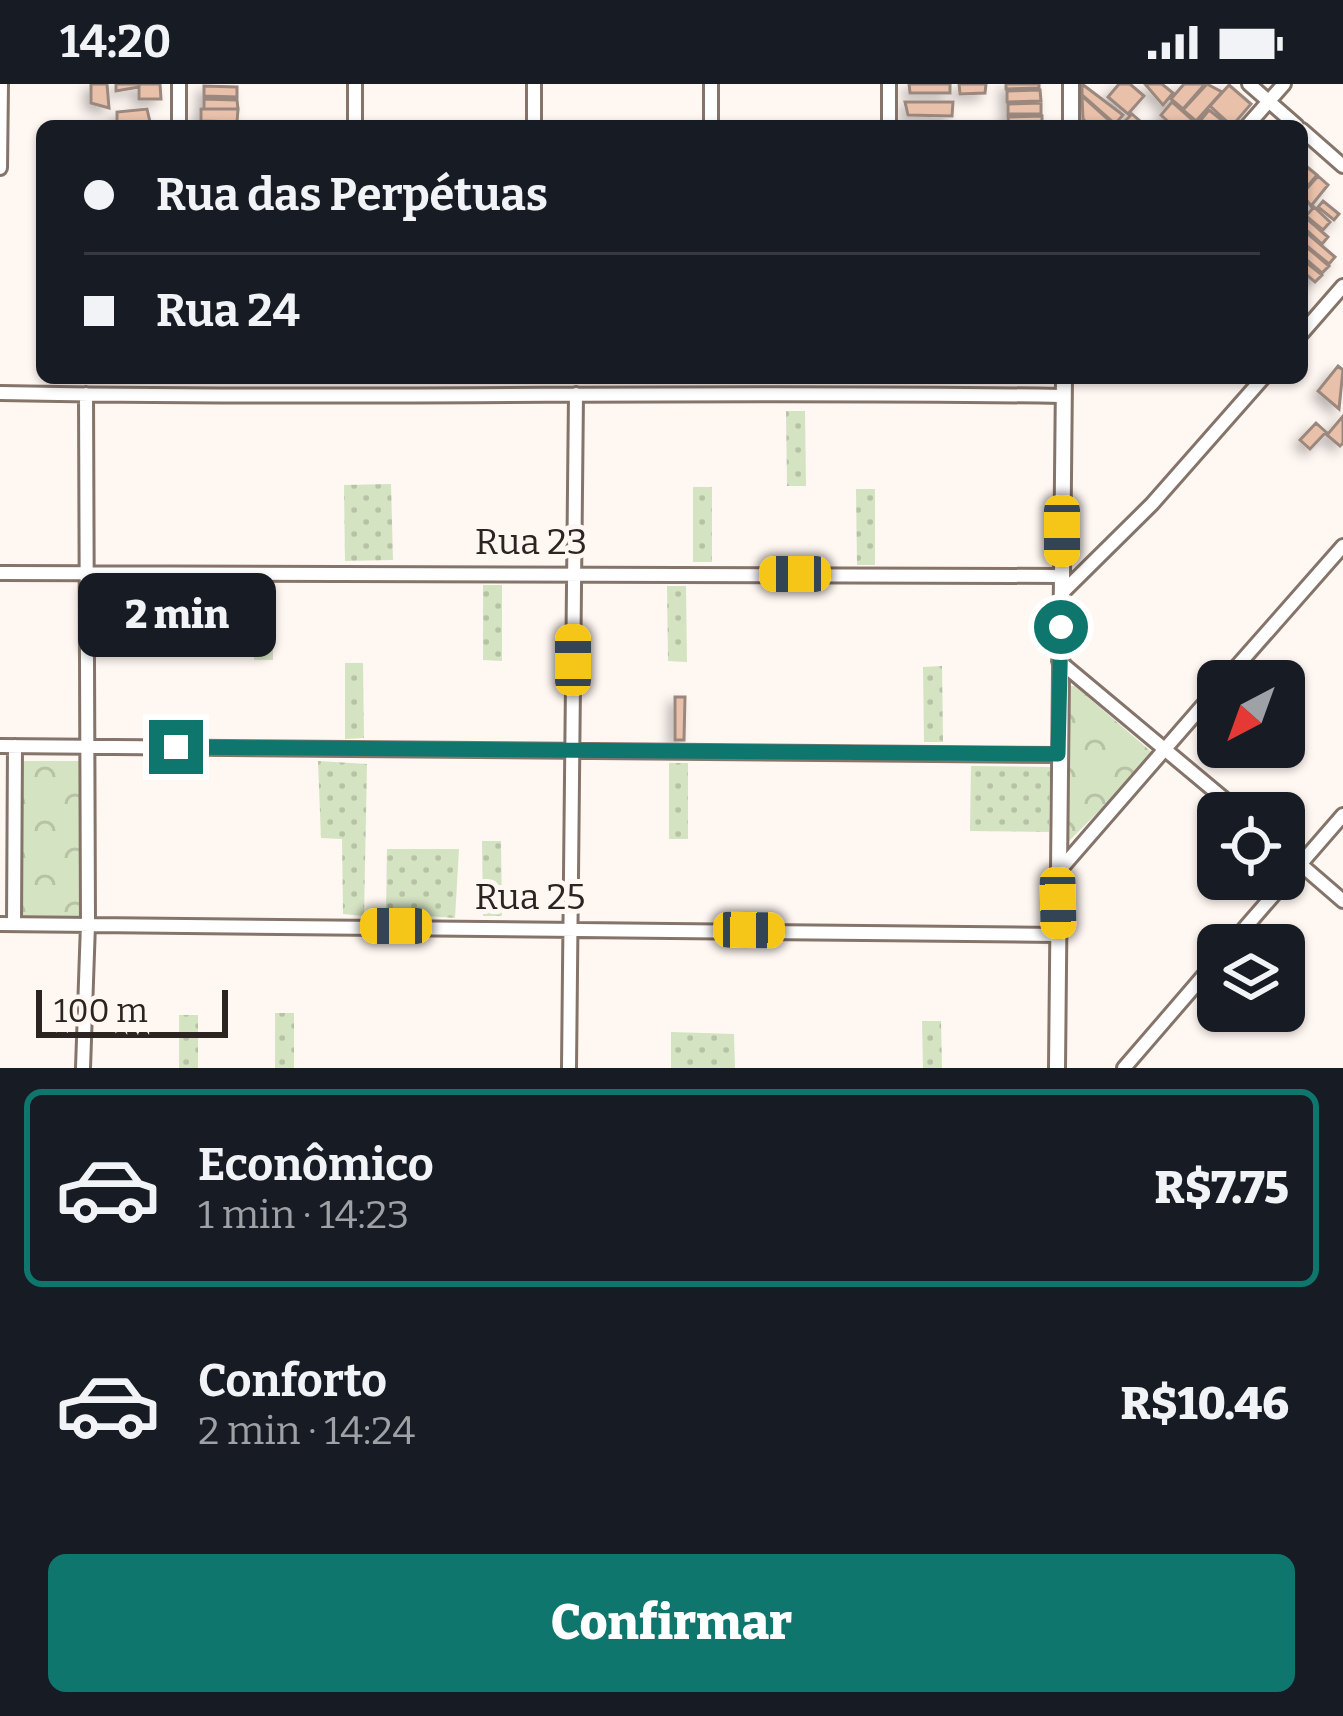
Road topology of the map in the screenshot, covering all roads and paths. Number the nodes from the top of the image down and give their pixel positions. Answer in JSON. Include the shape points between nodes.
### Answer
{"nodes":[{"id":1,"x":1,"y":84,"type":"edge"},
{"id":2,"x":179,"y":84,"type":"edge"},
{"id":3,"x":356,"y":84,"type":"edge"},
{"id":4,"x":534,"y":84,"type":"edge"},
{"id":5,"x":711,"y":84,"type":"edge"},
{"id":6,"x":889,"y":84,"type":"edge"},
{"id":7,"x":1071,"y":84,"type":"edge"},
{"id":8,"x":1249,"y":84,"type":"edge"},
{"id":9,"x":1284,"y":84,"type":"edge"},
{"id":10,"x":1269,"y":101,"type":"junction"},
{"id":11,"x":178,"y":120,"type":"edge"},
{"id":12,"x":355,"y":120,"type":"edge"},
{"id":13,"x":534,"y":120,"type":"edge"},
{"id":14,"x":711,"y":120,"type":"edge"},
{"id":15,"x":889,"y":120,"type":"edge"},
{"id":16,"x":1071,"y":120,"type":"edge"},
{"id":17,"x":1252,"y":120,"type":"edge"},
{"id":18,"x":1291,"y":120,"type":"edge"},
{"id":19,"x":1308,"y":135,"type":"edge"},
{"id":20,"x":1343,"y":166,"type":"edge"},
{"id":21,"x":0,"y":168,"type":"edge"},
{"id":22,"x":1343,"y":286,"type":"edge"},
{"id":23,"x":1308,"y":326,"type":"edge"},
{"id":24,"x":353,"y":384,"type":"edge"},
{"id":25,"x":532,"y":384,"type":"edge"},
{"id":26,"x":710,"y":384,"type":"edge"},
{"id":27,"x":1063,"y":384,"type":"edge"},
{"id":28,"x":1258,"y":384,"type":"edge"},
{"id":29,"x":178,"y":385,"type":"edge"},
{"id":30,"x":887,"y":386,"type":"edge"},
{"id":31,"x":0,"y":393,"type":"edge"},
{"id":32,"x":86,"y":394,"type":"junction"},
{"id":33,"x":532,"y":394,"type":"junction"},
{"id":34,"x":576,"y":394,"type":"junction"},
{"id":35,"x":353,"y":396,"type":"junction"},
{"id":36,"x":1061,"y":396,"type":"junction"},
{"id":37,"x":1343,"y":546,"type":"edge"},
{"id":38,"x":573,"y":572,"type":"junction"},
{"id":39,"x":0,"y":573,"type":"edge"},
{"id":40,"x":87,"y":574,"type":"junction"},
{"id":41,"x":1062,"y":576,"type":"junction"},
{"id":42,"x":1062,"y":593,"type":"junction"},
{"id":43,"x":1243,"y":660,"type":"edge"},
{"id":44,"x":1059,"y":661,"type":"junction"},
{"id":45,"x":1197,"y":712,"type":"edge"},
{"id":46,"x":8,"y":746,"type":"edge"},
{"id":47,"x":87,"y":746,"type":"junction"},
{"id":48,"x":572,"y":747,"type":"junction"},
{"id":49,"x":1166,"y":748,"type":"junction"},
{"id":50,"x":1058,"y":754,"type":"junction"},
{"id":51,"x":1217,"y":792,"type":"edge"},
{"id":52,"x":1343,"y":815,"type":"edge"},
{"id":53,"x":1305,"y":858,"type":"edge"},
{"id":54,"x":1305,"y":868,"type":"edge"},
{"id":55,"x":1058,"y":872,"type":"junction"},
{"id":56,"x":1269,"y":900,"type":"edge"},
{"id":57,"x":1343,"y":901,"type":"edge"},
{"id":58,"x":7,"y":924,"type":"edge"},
{"id":59,"x":88,"y":924,"type":"junction"},
{"id":60,"x":1248,"y":924,"type":"edge"},
{"id":61,"x":572,"y":927,"type":"junction"},
{"id":62,"x":1058,"y":935,"type":"junction"},
{"id":63,"x":1197,"y":983,"type":"edge"},
{"id":64,"x":83,"y":1068,"type":"edge"},
{"id":65,"x":569,"y":1068,"type":"edge"},
{"id":66,"x":1057,"y":1068,"type":"edge"},
{"id":67,"x":1124,"y":1068,"type":"edge"}],
"edges":[{"from":1,"to":21,"type":"street"},
{"from":2,"to":11,"type":"street"},
{"from":3,"to":12,"type":"street"},
{"from":4,"to":13,"type":"street"},
{"from":5,"to":14,"type":"street"},
{"from":6,"to":15,"type":"street"},
{"from":7,"to":16,"type":"street"},
{"from":8,"to":10,"type":"street"},
{"from":9,"to":10,"type":"street"},
{"from":10,"to":17,"type":"street"},
{"from":10,"to":18,"type":"street"},
{"from":19,"to":20,"type":"street"},
{"from":22,"to":23,"type":"street"},
{"from":24,"to":35,"type":"street"},
{"from":25,"to":33,"type":"street"},
{"from":26,"to":30,"type":"street"},
{"from":26,"to":34,"type":"street"},
{"from":27,"to":36,"type":"street"},
{"from":28,"to":42,"type":"street"},
{"from":29,"to":32,"type":"street"},
{"from":29,"to":35,"type":"street"},
{"from":30,"to":36,"type":"street"},
{"from":31,"to":32,"type":"street"},
{"from":32,"to":40,"type":"street"},
{"from":33,"to":34,"type":"street"},
{"from":33,"to":35,"type":"street"},
{"from":34,"to":38,"type":"street"},
{"from":36,"to":41,"type":"street"},
{"from":37,"to":43,"type":"street"},
{"from":38,"to":40,"type":"street","name":"Rua 23"},
{"from":38,"to":41,"type":"street","name":"Rua 23"},
{"from":38,"to":48,"type":"street"},
{"from":39,"to":40,"type":"street","name":"Rua 23"},
{"from":40,"to":47,"type":"street"},
{"from":41,"to":42,"type":"street"},
{"from":42,"to":44,"type":"street"},
{"from":44,"to":49,"type":"street"},
{"from":44,"to":50,"type":"street"},
{"from":45,"to":49,"type":"street"},
{"from":46,"to":47,"type":"street"},
{"from":46,"to":58,"type":"street"},
{"from":47,"to":48,"type":"street"},
{"from":47,"to":59,"type":"street"},
{"from":48,"to":50,"type":"street"},
{"from":48,"to":61,"type":"street"},
{"from":49,"to":51,"type":"street"},
{"from":49,"to":55,"type":"street"},
{"from":50,"to":55,"type":"street"},
{"from":52,"to":53,"type":"street"},
{"from":54,"to":57,"type":"street"},
{"from":55,"to":62,"type":"street"},
{"from":56,"to":60,"type":"street"},
{"from":58,"to":59,"type":"street","name":"Rua 25"},
{"from":59,"to":61,"type":"street","name":"Rua 25"},
{"from":59,"to":64,"type":"street"},
{"from":61,"to":62,"type":"street","name":"Rua 25"},
{"from":61,"to":65,"type":"street"},
{"from":62,"to":66,"type":"street"},
{"from":63,"to":67,"type":"street"}]}
